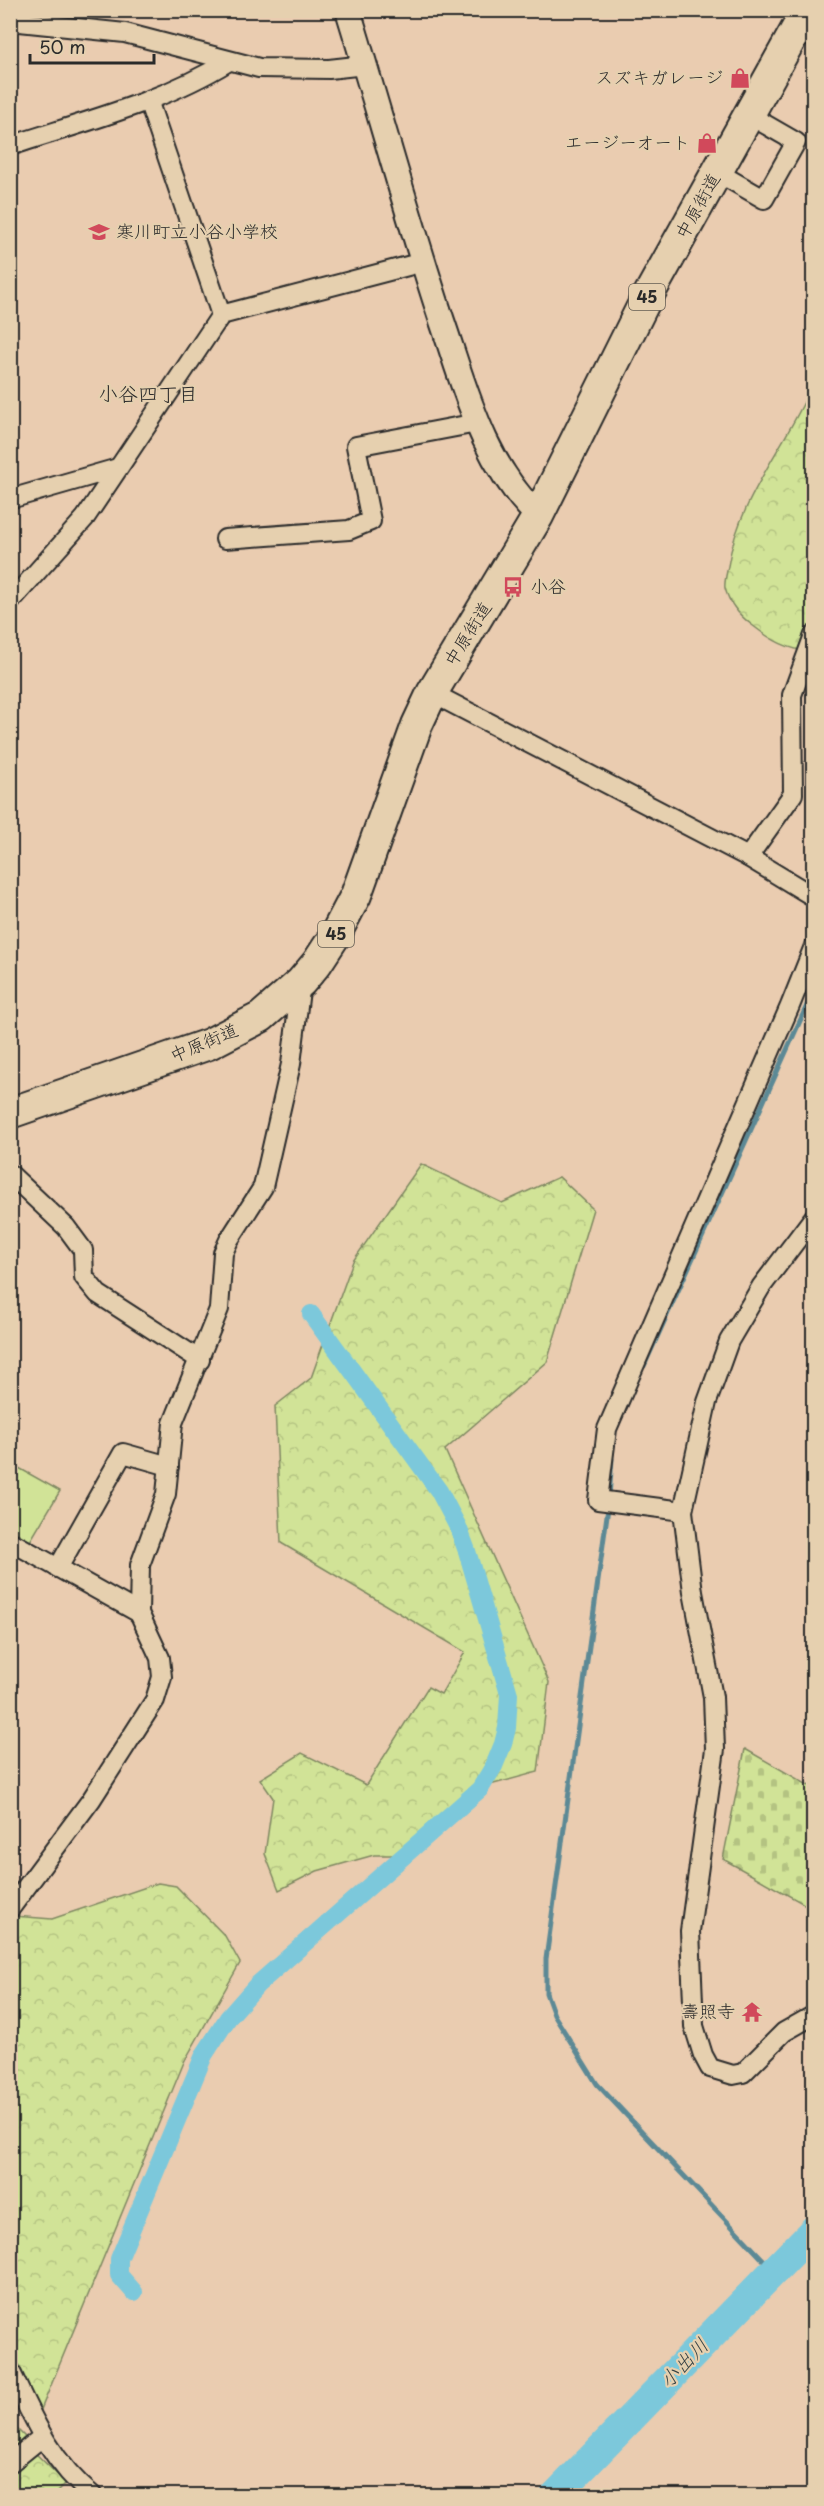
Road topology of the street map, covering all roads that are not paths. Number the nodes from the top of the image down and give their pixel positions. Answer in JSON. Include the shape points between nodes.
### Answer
{"nodes":[{"id":1,"x":348,"y":10,"type":"edge"},
{"id":2,"x":10,"y":21,"type":"edge"},
{"id":3,"x":805,"y":26,"type":"edge"},
{"id":4,"x":229,"y":61,"type":"junction"},
{"id":5,"x":365,"y":65,"type":"junction"},
{"id":6,"x":148,"y":100,"type":"junction"},
{"id":7,"x":749,"y":115,"type":"junction"},
{"id":8,"x":10,"y":146,"type":"edge"},
{"id":9,"x":717,"y":172,"type":"junction"},
{"id":10,"x":423,"y":262,"type":"junction"},
{"id":11,"x":221,"y":315,"type":"junction"},
{"id":12,"x":477,"y":423,"type":"junction"},
{"id":13,"x":118,"y":468,"type":"junction"},
{"id":14,"x":10,"y":499,"type":"edge"},
{"id":15,"x":537,"y":516,"type":"junction"},
{"id":16,"x":225,"y":539,"type":"dead end"},
{"id":17,"x":10,"y":602,"type":"edge"},
{"id":18,"x":813,"y":635,"type":"edge"},
{"id":19,"x":432,"y":693,"type":"junction"},
{"id":20,"x":748,"y":857,"type":"junction"},
{"id":21,"x":813,"y":897,"type":"edge"},
{"id":22,"x":813,"y":946,"type":"edge"},
{"id":23,"x":301,"y":982,"type":"junction"},
{"id":24,"x":10,"y":1113,"type":"edge"},
{"id":25,"x":10,"y":1174,"type":"edge"},
{"id":26,"x":813,"y":1217,"type":"edge"},
{"id":27,"x":200,"y":1360,"type":"junction"},
{"id":28,"x":169,"y":1466,"type":"junction"},
{"id":29,"x":683,"y":1511,"type":"junction"},
{"id":30,"x":10,"y":1541,"type":"edge"},
{"id":31,"x":58,"y":1568,"type":"junction"},
{"id":32,"x":139,"y":1613,"type":"junction"},
{"id":33,"x":10,"y":1910,"type":"edge"},
{"id":34,"x":813,"y":2015,"type":"edge"},
{"id":35,"x":10,"y":2370,"type":"edge"},
{"id":36,"x":42,"y":2437,"type":"junction"},
{"id":37,"x":10,"y":2463,"type":"edge"},
{"id":38,"x":93,"y":2496,"type":"edge"}],
"edges":[{"from":1,"to":5,"type":"street"},
{"from":2,"to":4,"type":"street","via":[[125,33]]},
{"from":3,"to":7,"type":"main road","name":"中原街道","number":"45"},
{"from":4,"to":5,"type":"street","via":[[259,68],[297,70]]},
{"from":4,"to":6,"type":"street"},
{"from":5,"to":10,"type":"street"},
{"from":6,"to":8,"type":"street"},
{"from":6,"to":11,"type":"street"},
{"from":7,"to":9,"type":"main road","name":"中原街道","number":"45"},
{"from":7,"to":9,"type":"street","via":[[796,142],[764,199]]},
{"from":9,"to":15,"type":"main road","name":"中原街道","number":"45","via":[[643,305]]},
{"from":10,"to":11,"type":"street"},
{"from":10,"to":12,"type":"street"},
{"from":11,"to":13,"type":"street"},
{"from":12,"to":15,"type":"street","via":[[502,473]]},
{"from":12,"to":16,"type":"street","via":[[356,446],[371,520],[349,530]]},
{"from":13,"to":14,"type":"street"},
{"from":13,"to":17,"type":"street","via":[[74,533]]},
{"from":15,"to":19,"type":"main road","name":"中原街道","number":"45"},
{"from":18,"to":20,"type":"street","via":[[792,694],[793,794]]},
{"from":19,"to":20,"type":"street"},
{"from":19,"to":23,"type":"main road","name":"中原街道","number":"45","via":[[356,895],[334,938]]},
{"from":20,"to":21,"type":"street"},
{"from":22,"to":29,"type":"street","via":[[607,1430],[598,1500]]},
{"from":23,"to":24,"type":"main road","name":"中原街道","number":"45","via":[[261,1017],[208,1044]]},
{"from":23,"to":27,"type":"street","via":[[291,1064],[263,1188],[223,1253],[219,1309]]},
{"from":25,"to":27,"type":"street","via":[[66,1227],[83,1250],[84,1277],[98,1294]]},
{"from":26,"to":29,"type":"street","via":[[761,1287],[729,1341],[707,1402]]},
{"from":27,"to":28,"type":"street","via":[[173,1423]]},
{"from":28,"to":31,"type":"street","via":[[123,1453]]},
{"from":28,"to":32,"type":"street","via":[[166,1494],[140,1565]]},
{"from":29,"to":34,"type":"street","via":[[713,1698],[715,1749],[690,1931],[694,2026],[710,2068],[733,2075],[743,2073],[784,2032]]},
{"from":30,"to":31,"type":"street"},
{"from":31,"to":32,"type":"street"},
{"from":32,"to":33,"type":"street","via":[[160,1658],[162,1677],[155,1700],[91,1800]]},
{"from":35,"to":36,"type":"street"},
{"from":36,"to":37,"type":"street"},
{"from":36,"to":38,"type":"street"}]}
